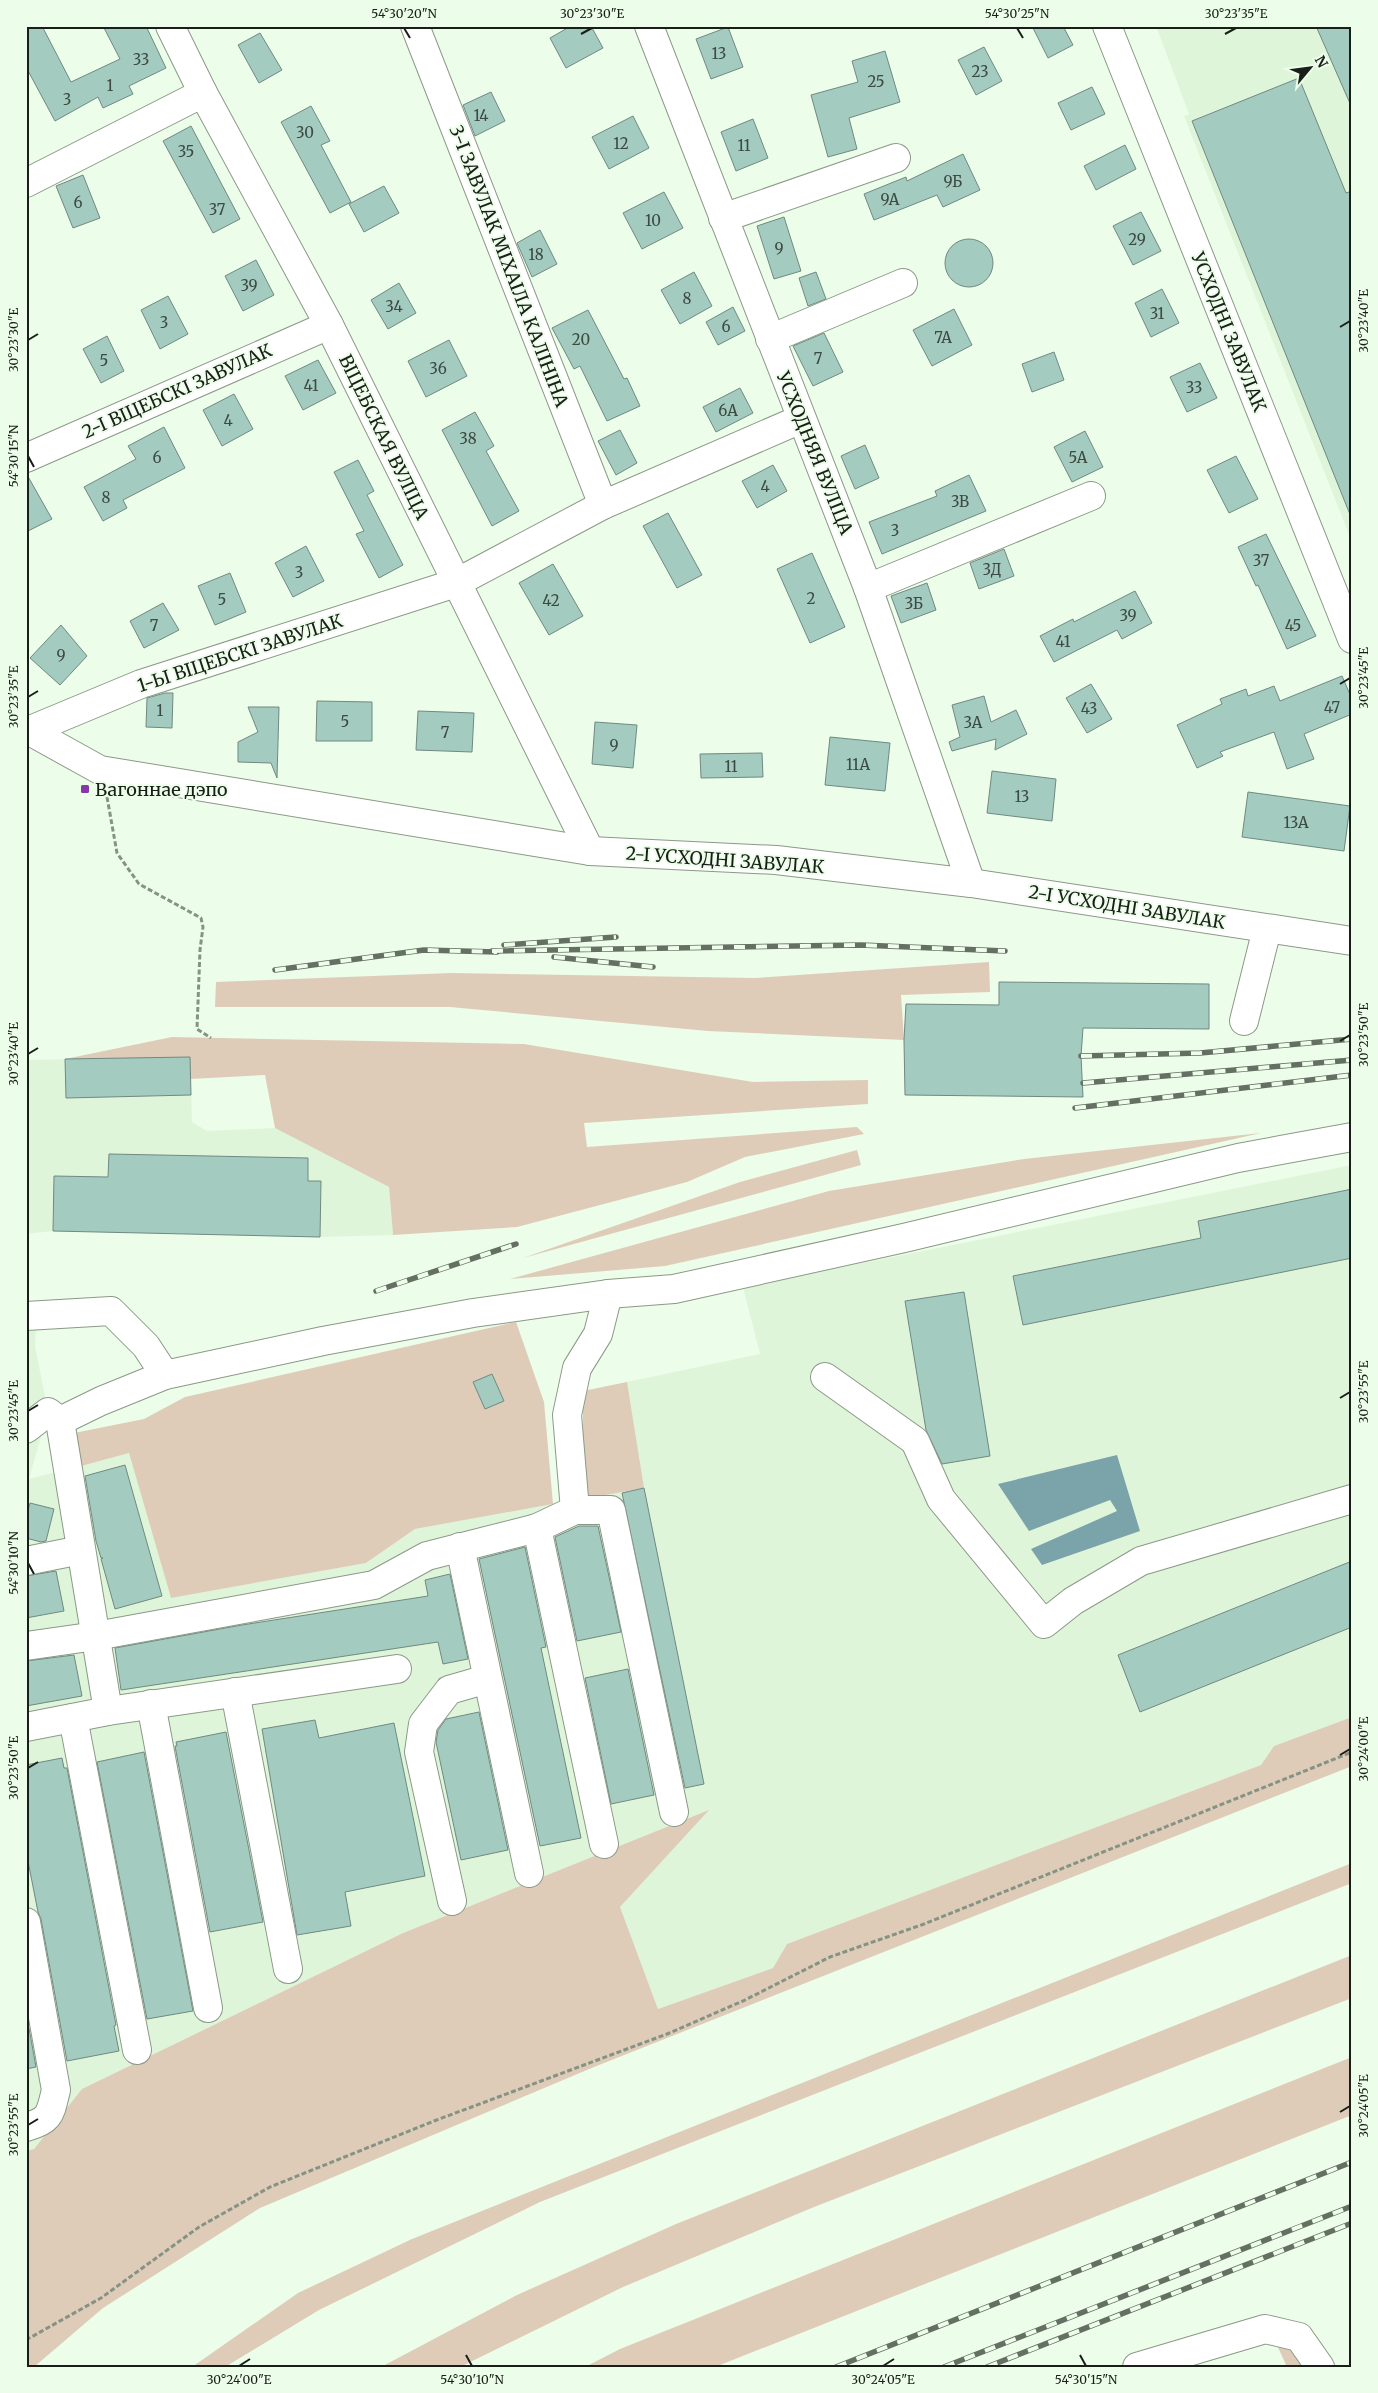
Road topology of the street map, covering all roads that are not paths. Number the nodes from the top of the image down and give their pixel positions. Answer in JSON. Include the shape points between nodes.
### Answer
{"nodes":[{"id":1,"x":170,"y":26,"type":"edge"},
{"id":2,"x":415,"y":26,"type":"edge"},
{"id":3,"x":649,"y":26,"type":"edge"},
{"id":4,"x":1107,"y":26,"type":"edge"},
{"id":5,"x":204,"y":93,"type":"junction"},
{"id":6,"x":896,"y":158,"type":"dead end"},
{"id":7,"x":26,"y":183,"type":"edge"},
{"id":8,"x":723,"y":218,"type":"junction"},
{"id":9,"x":903,"y":283,"type":"dead end"},
{"id":10,"x":329,"y":325,"type":"junction"},
{"id":11,"x":770,"y":339,"type":"junction"},
{"id":12,"x":801,"y":419,"type":"junction"},
{"id":13,"x":26,"y":458,"type":"edge"},
{"id":14,"x":1091,"y":496,"type":"dead end"},
{"id":15,"x":603,"y":505,"type":"junction"},
{"id":16,"x":456,"y":583,"type":"junction"},
{"id":17,"x":868,"y":588,"type":"junction"},
{"id":18,"x":1352,"y":639,"type":"edge"},
{"id":19,"x":27,"y":730,"type":"edge"},
{"id":20,"x":590,"y":851,"type":"junction"},
{"id":21,"x":971,"y":883,"type":"junction"},
{"id":22,"x":1267,"y":929,"type":"junction"},
{"id":23,"x":1352,"y":941,"type":"edge"},
{"id":24,"x":1244,"y":1021,"type":"dead end"},
{"id":25,"x":1352,"y":1137,"type":"edge"},
{"id":26,"x":608,"y":1294,"type":"junction"},
{"id":27,"x":26,"y":1316,"type":"edge"},
{"id":28,"x":165,"y":1375,"type":"junction"},
{"id":29,"x":825,"y":1377,"type":"dead end"},
{"id":30,"x":60,"y":1421,"type":"junction"},
{"id":31,"x":26,"y":1430,"type":"edge"},
{"id":32,"x":1352,"y":1500,"type":"edge"},
{"id":33,"x":576,"y":1510,"type":"junction"},
{"id":34,"x":537,"y":1528,"type":"junction"},
{"id":35,"x":460,"y":1547,"type":"junction"},
{"id":36,"x":81,"y":1550,"type":"junction"},
{"id":37,"x":26,"y":1561,"type":"edge"},
{"id":38,"x":96,"y":1636,"type":"junction"},
{"id":39,"x":26,"y":1646,"type":"edge"},
{"id":40,"x":397,"y":1669,"type":"dead end"},
{"id":41,"x":488,"y":1679,"type":"junction"},
{"id":42,"x":236,"y":1692,"type":"junction"},
{"id":43,"x":151,"y":1704,"type":"junction"},
{"id":44,"x":108,"y":1710,"type":"junction"},
{"id":45,"x":73,"y":1718,"type":"junction"},
{"id":46,"x":26,"y":1727,"type":"edge"},
{"id":47,"x":674,"y":1812,"type":"dead end"},
{"id":48,"x":604,"y":1844,"type":"dead end"},
{"id":49,"x":529,"y":1873,"type":"dead end"},
{"id":50,"x":452,"y":1901,"type":"dead end"},
{"id":51,"x":26,"y":1922,"type":"edge"},
{"id":52,"x":288,"y":1969,"type":"dead end"},
{"id":53,"x":208,"y":2008,"type":"dead end"},
{"id":54,"x":137,"y":2050,"type":"dead end"},
{"id":55,"x":26,"y":2127,"type":"edge"},
{"id":56,"x":1137,"y":2367,"type":"edge"},
{"id":57,"x":1320,"y":2367,"type":"edge"}],
"edges":[{"from":1,"to":5,"type":"street","name":"ВІЦЕБСКАЯ ВУЛІЦА"},
{"from":2,"to":15,"type":"street","name":"3-І ЗАВУЛАК МІХАІЛА КАЛІНІНА"},
{"from":3,"to":8,"type":"street","name":"УСХОДНЯЯ ВУЛІЦА"},
{"from":4,"to":18,"type":"street","name":"УСХОДНІ ЗАВУЛАК"},
{"from":5,"to":7,"type":"street"},
{"from":5,"to":10,"type":"street","name":"ВІЦЕБСКАЯ ВУЛІЦА"},
{"from":6,"to":8,"type":"street"},
{"from":8,"to":11,"type":"street","name":"УСХОДНЯЯ ВУЛІЦА"},
{"from":9,"to":11,"type":"street"},
{"from":10,"to":13,"type":"street","name":"2-І ВІЦЕБСКІ ЗАВУЛАК"},
{"from":10,"to":16,"type":"street","name":"ВІЦЕБСКАЯ ВУЛІЦА"},
{"from":11,"to":12,"type":"street","name":"УСХОДНЯЯ ВУЛІЦА"},
{"from":12,"to":15,"type":"street","name":"1-Ы ВІЦЕБСКІ ЗАВУЛАК"},
{"from":12,"to":17,"type":"street","name":"УСХОДНЯЯ ВУЛІЦА"},
{"from":14,"to":17,"type":"street"},
{"from":15,"to":16,"type":"street","name":"1-Ы ВІЦЕБСКІ ЗАВУЛАК"},
{"from":16,"to":19,"type":"street","name":"1-Ы ВІЦЕБСКІ ЗАВУЛАК","via":[[141,684]]},
{"from":16,"to":20,"type":"street","name":"ВІЦЕБСКАЯ ВУЛІЦА"},
{"from":17,"to":21,"type":"street","name":"УСХОДНЯЯ ВУЛІЦА"},
{"from":19,"to":20,"type":"street","name":"2-І УСХОДНІ ЗАВУЛАК","via":[[100,770]]},
{"from":20,"to":21,"type":"street","name":"2-І УСХОДНІ ЗАВУЛАК","via":[[776,860]]},
{"from":21,"to":22,"type":"street","name":"2-І УСХОДНІ ЗАВУЛАК"},
{"from":22,"to":23,"type":"street","name":"2-І УСХОДНІ ЗАВУЛАК"},
{"from":22,"to":24,"type":"street"},
{"from":25,"to":26,"type":"street","via":[[1238,1158],[674,1289]]},
{"from":26,"to":28,"type":"street","via":[[473,1313]]},
{"from":26,"to":33,"type":"street","via":[[598,1334],[577,1368],[567,1415]]},
{"from":27,"to":28,"type":"street","via":[[111,1311],[146,1346]]},
{"from":28,"to":30,"type":"street"},
{"from":29,"to":32,"type":"street","via":[[915,1442],[941,1499],[1044,1624],[1073,1601],[1141,1561]]},
{"from":30,"to":31,"type":"street","via":[[48,1412]]},
{"from":30,"to":36,"type":"street"},
{"from":33,"to":34,"type":"street"},
{"from":33,"to":47,"type":"street","via":[[611,1510]]},
{"from":34,"to":35,"type":"street"},
{"from":34,"to":48,"type":"street"},
{"from":35,"to":38,"type":"street","via":[[426,1556],[374,1585]]},
{"from":35,"to":41,"type":"street"},
{"from":36,"to":37,"type":"street"},
{"from":36,"to":38,"type":"street"},
{"from":38,"to":39,"type":"street"},
{"from":38,"to":44,"type":"street"},
{"from":40,"to":42,"type":"street"},
{"from":41,"to":49,"type":"street"},
{"from":41,"to":50,"type":"street","via":[[449,1690],[423,1724],[419,1752]]},
{"from":42,"to":43,"type":"street"},
{"from":42,"to":52,"type":"street"},
{"from":43,"to":44,"type":"street"},
{"from":43,"to":53,"type":"street"},
{"from":44,"to":45,"type":"street"},
{"from":45,"to":46,"type":"street"},
{"from":45,"to":54,"type":"street"},
{"from":51,"to":55,"type":"street","via":[[56,2090],[51,2110],[43,2122]]},
{"from":56,"to":57,"type":"street","via":[[1265,2329],[1299,2337]]}]}
